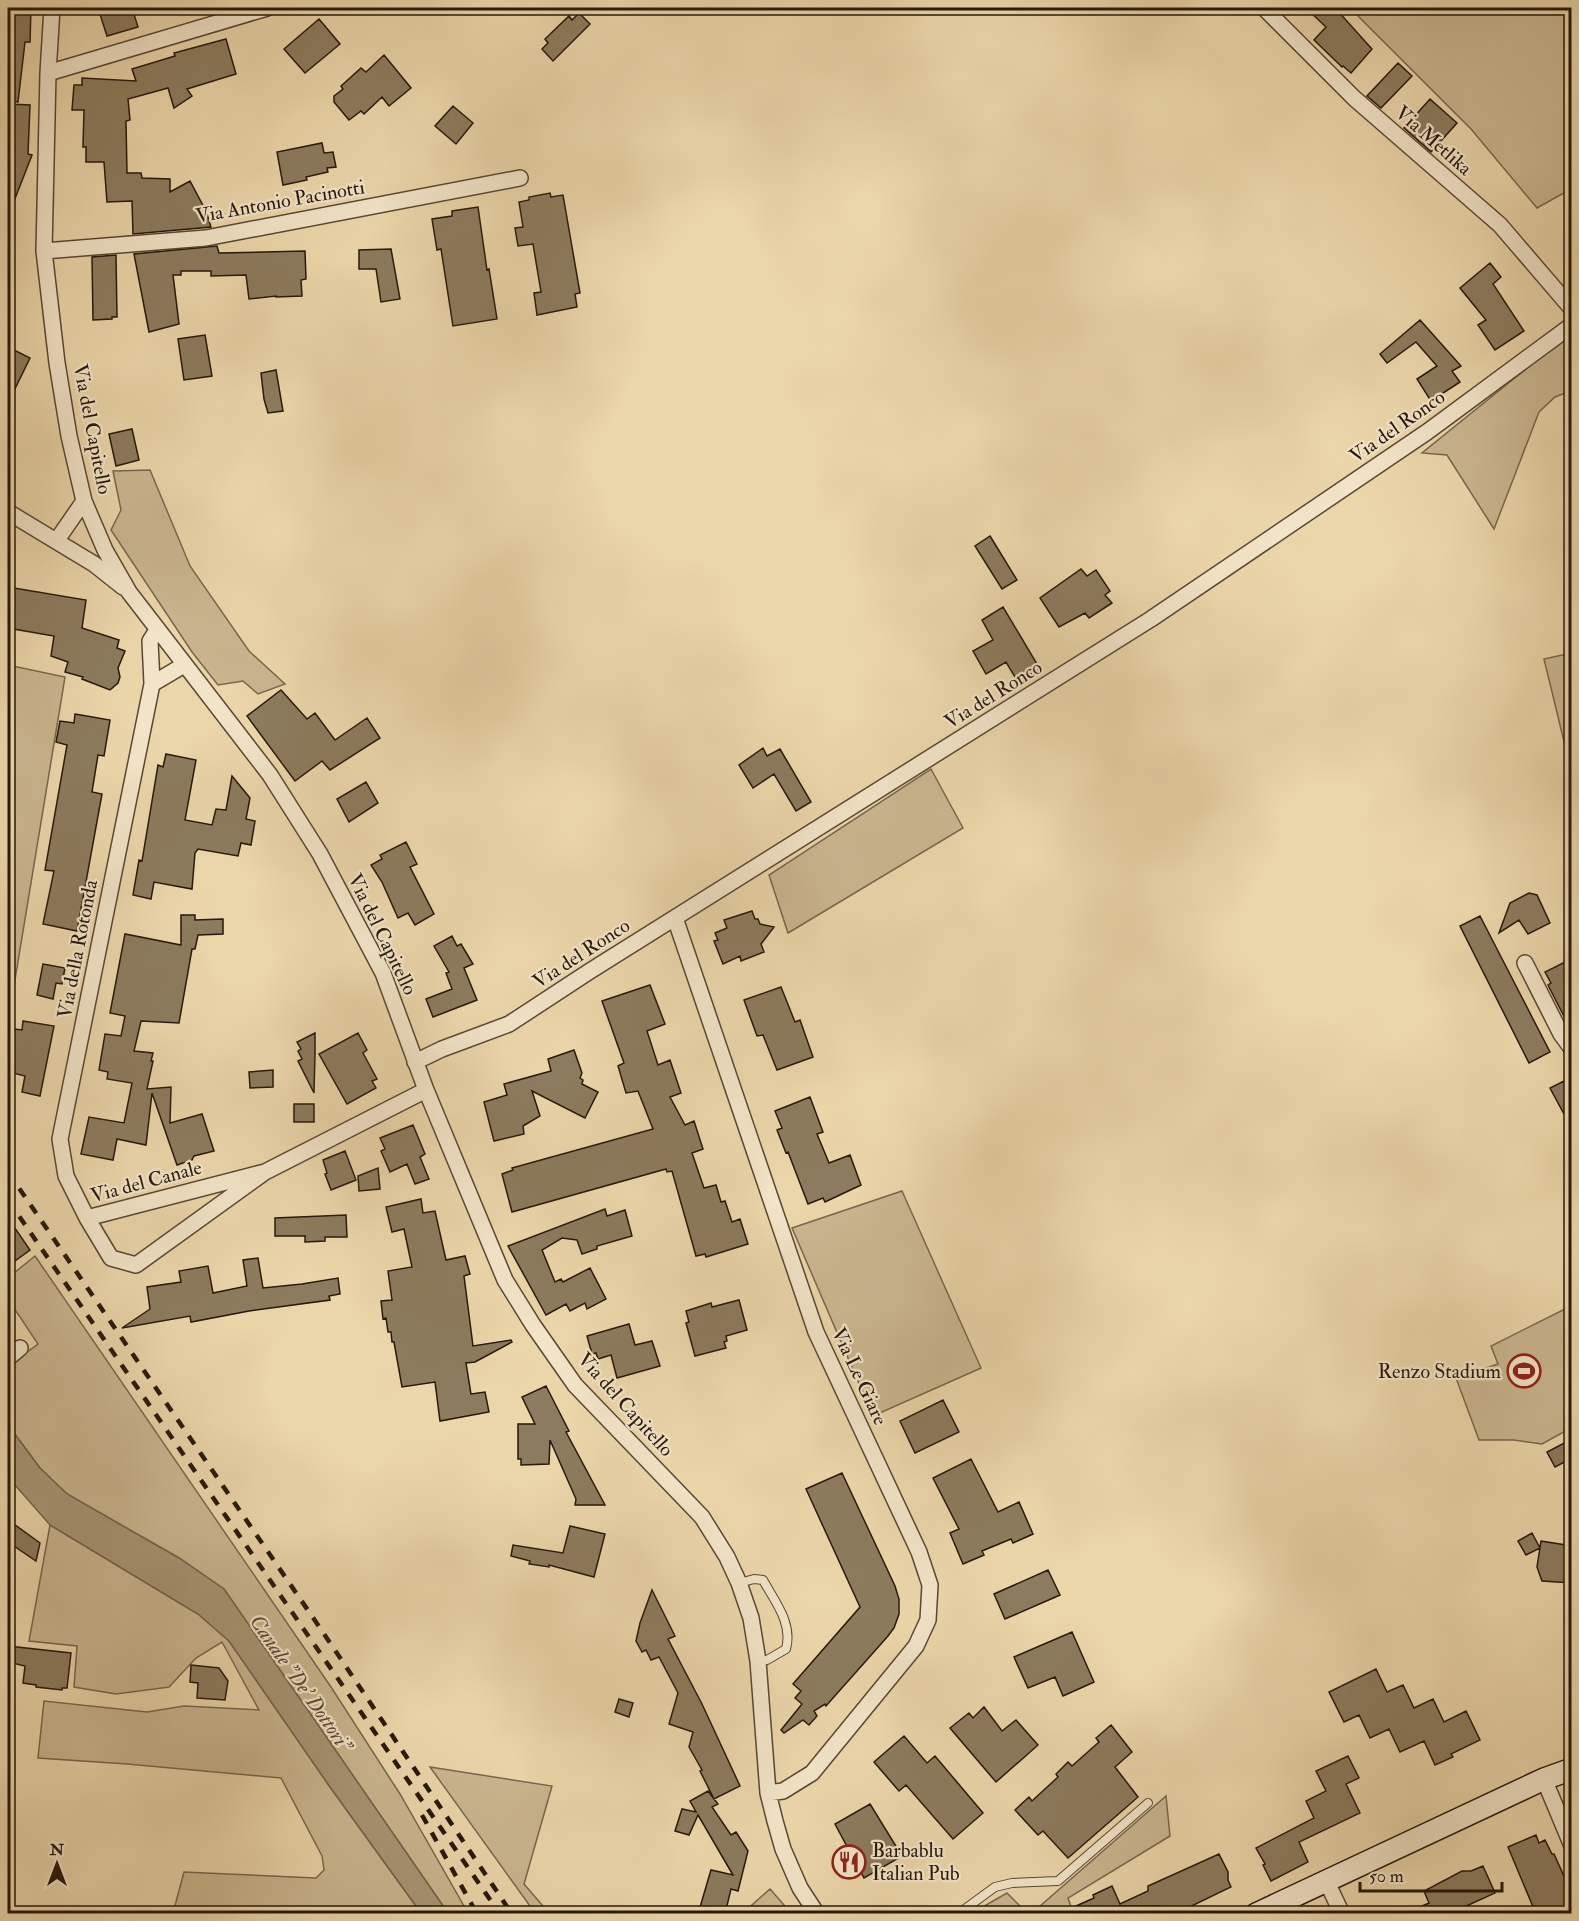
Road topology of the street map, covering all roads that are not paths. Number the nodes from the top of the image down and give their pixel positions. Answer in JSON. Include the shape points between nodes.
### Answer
{"nodes":[{"id":1,"x":52,"y":8,"type":"edge"},
{"id":2,"x":267,"y":8,"type":"edge"},
{"id":3,"x":1264,"y":8,"type":"edge"},
{"id":4,"x":48,"y":74,"type":"junction"},
{"id":5,"x":520,"y":178,"type":"dead end"},
{"id":6,"x":44,"y":251,"type":"junction"},
{"id":7,"x":1572,"y":309,"type":"edge"},
{"id":8,"x":1572,"y":325,"type":"edge"},
{"id":9,"x":84,"y":501,"type":"junction"},
{"id":10,"x":8,"y":513,"type":"edge"},
{"id":11,"x":57,"y":540,"type":"junction"},
{"id":12,"x":129,"y":592,"type":"junction"},
{"id":13,"x":158,"y":630,"type":"junction"},
{"id":14,"x":184,"y":665,"type":"junction"},
{"id":15,"x":152,"y":684,"type":"junction"},
{"id":16,"x":675,"y":918,"type":"junction"},
{"id":17,"x":1525,"y":963,"type":"dead end"},
{"id":18,"x":1572,"y":1049,"type":"edge"},
{"id":19,"x":416,"y":1062,"type":"junction"},
{"id":20,"x":426,"y":1090,"type":"junction"},
{"id":21,"x":265,"y":1172,"type":"junction"},
{"id":22,"x":87,"y":1218,"type":"junction"},
{"id":23,"x":739,"y":1583,"type":"junction"},
{"id":24,"x":758,"y":1661,"type":"junction"},
{"id":25,"x":1572,"y":1768,"type":"edge"},
{"id":26,"x":1544,"y":1779,"type":"junction"},
{"id":27,"x":768,"y":1793,"type":"junction"},
{"id":28,"x":1148,"y":1803,"type":"dead end"},
{"id":29,"x":1572,"y":1846,"type":"edge"},
{"id":30,"x":1326,"y":1880,"type":"junction"},
{"id":31,"x":816,"y":1914,"type":"edge"},
{"id":32,"x":958,"y":1914,"type":"edge"},
{"id":33,"x":1256,"y":1914,"type":"edge"},
{"id":34,"x":1342,"y":1914,"type":"edge"}],
"edges":[{"from":1,"to":4,"type":"street","name":"Via del Capitello"},
{"from":2,"to":4,"type":"street"},
{"from":3,"to":7,"type":"street","name":"Via Metlika","via":[[1354,98],[1500,225]]},
{"from":4,"to":6,"type":"street","name":"Via del Capitello"},
{"from":5,"to":6,"type":"street","name":"Via Antonio Pacinotti","via":[[206,238]]},
{"from":6,"to":9,"type":"street","name":"Via del Capitello","via":[[57,363]]},
{"from":8,"to":16,"type":"street","name":"Via del Ronco","via":[[1427,432],[1151,619]]},
{"from":9,"to":11,"type":"street"},
{"from":9,"to":12,"type":"street","name":"Via del Capitello"},
{"from":10,"to":11,"type":"street"},
{"from":11,"to":12,"type":"street"},
{"from":12,"to":13,"type":"street","name":"Via del Capitello"},
{"from":13,"to":14,"type":"street","name":"Via del Capitello"},
{"from":13,"to":15,"type":"street","name":"Via della Rotonda","via":[[150,641]]},
{"from":14,"to":15,"type":"street"},
{"from":14,"to":19,"type":"street","name":"Via del Capitello","via":[[270,775],[320,854],[383,973]]},
{"from":15,"to":22,"type":"street","name":"Via della Rotonda","via":[[60,1139],[66,1176]]},
{"from":16,"to":19,"type":"street","name":"Via del Ronco","via":[[509,1024]]},
{"from":16,"to":27,"type":"street","name":"Via Le Giare","via":[[816,1332],[919,1552],[930,1585],[928,1620],[916,1646],[812,1773],[783,1791]]},
{"from":17,"to":18,"type":"street"},
{"from":19,"to":20,"type":"street","name":"Via del Capitello"},
{"from":20,"to":21,"type":"street","name":"Via del Canale"},
{"from":20,"to":23,"type":"street","name":"Via del Capitello","via":[[505,1280],[533,1325],[575,1385],[702,1517]]},
{"from":21,"to":22,"type":"street","name":"Via del Canale"},
{"from":21,"to":22,"type":"street","name":"Via del Canale","via":[[136,1265],[111,1258]]},
{"from":23,"to":24,"type":"street","name":"Via del Capitello","via":[[751,1618]]},
{"from":23,"to":24,"type":"lane","via":[[763,1580],[786,1620],[786,1648]]},
{"from":24,"to":27,"type":"street","name":"Via del Capitello"},
{"from":25,"to":26,"type":"street"},
{"from":26,"to":29,"type":"street"},
{"from":26,"to":30,"type":"street"},
{"from":27,"to":31,"type":"street","name":"Via del Capitello","via":[[783,1849]]},
{"from":28,"to":32,"type":"lane","via":[[1058,1881],[995,1887]]},
{"from":30,"to":33,"type":"street"},
{"from":30,"to":34,"type":"street"}]}
